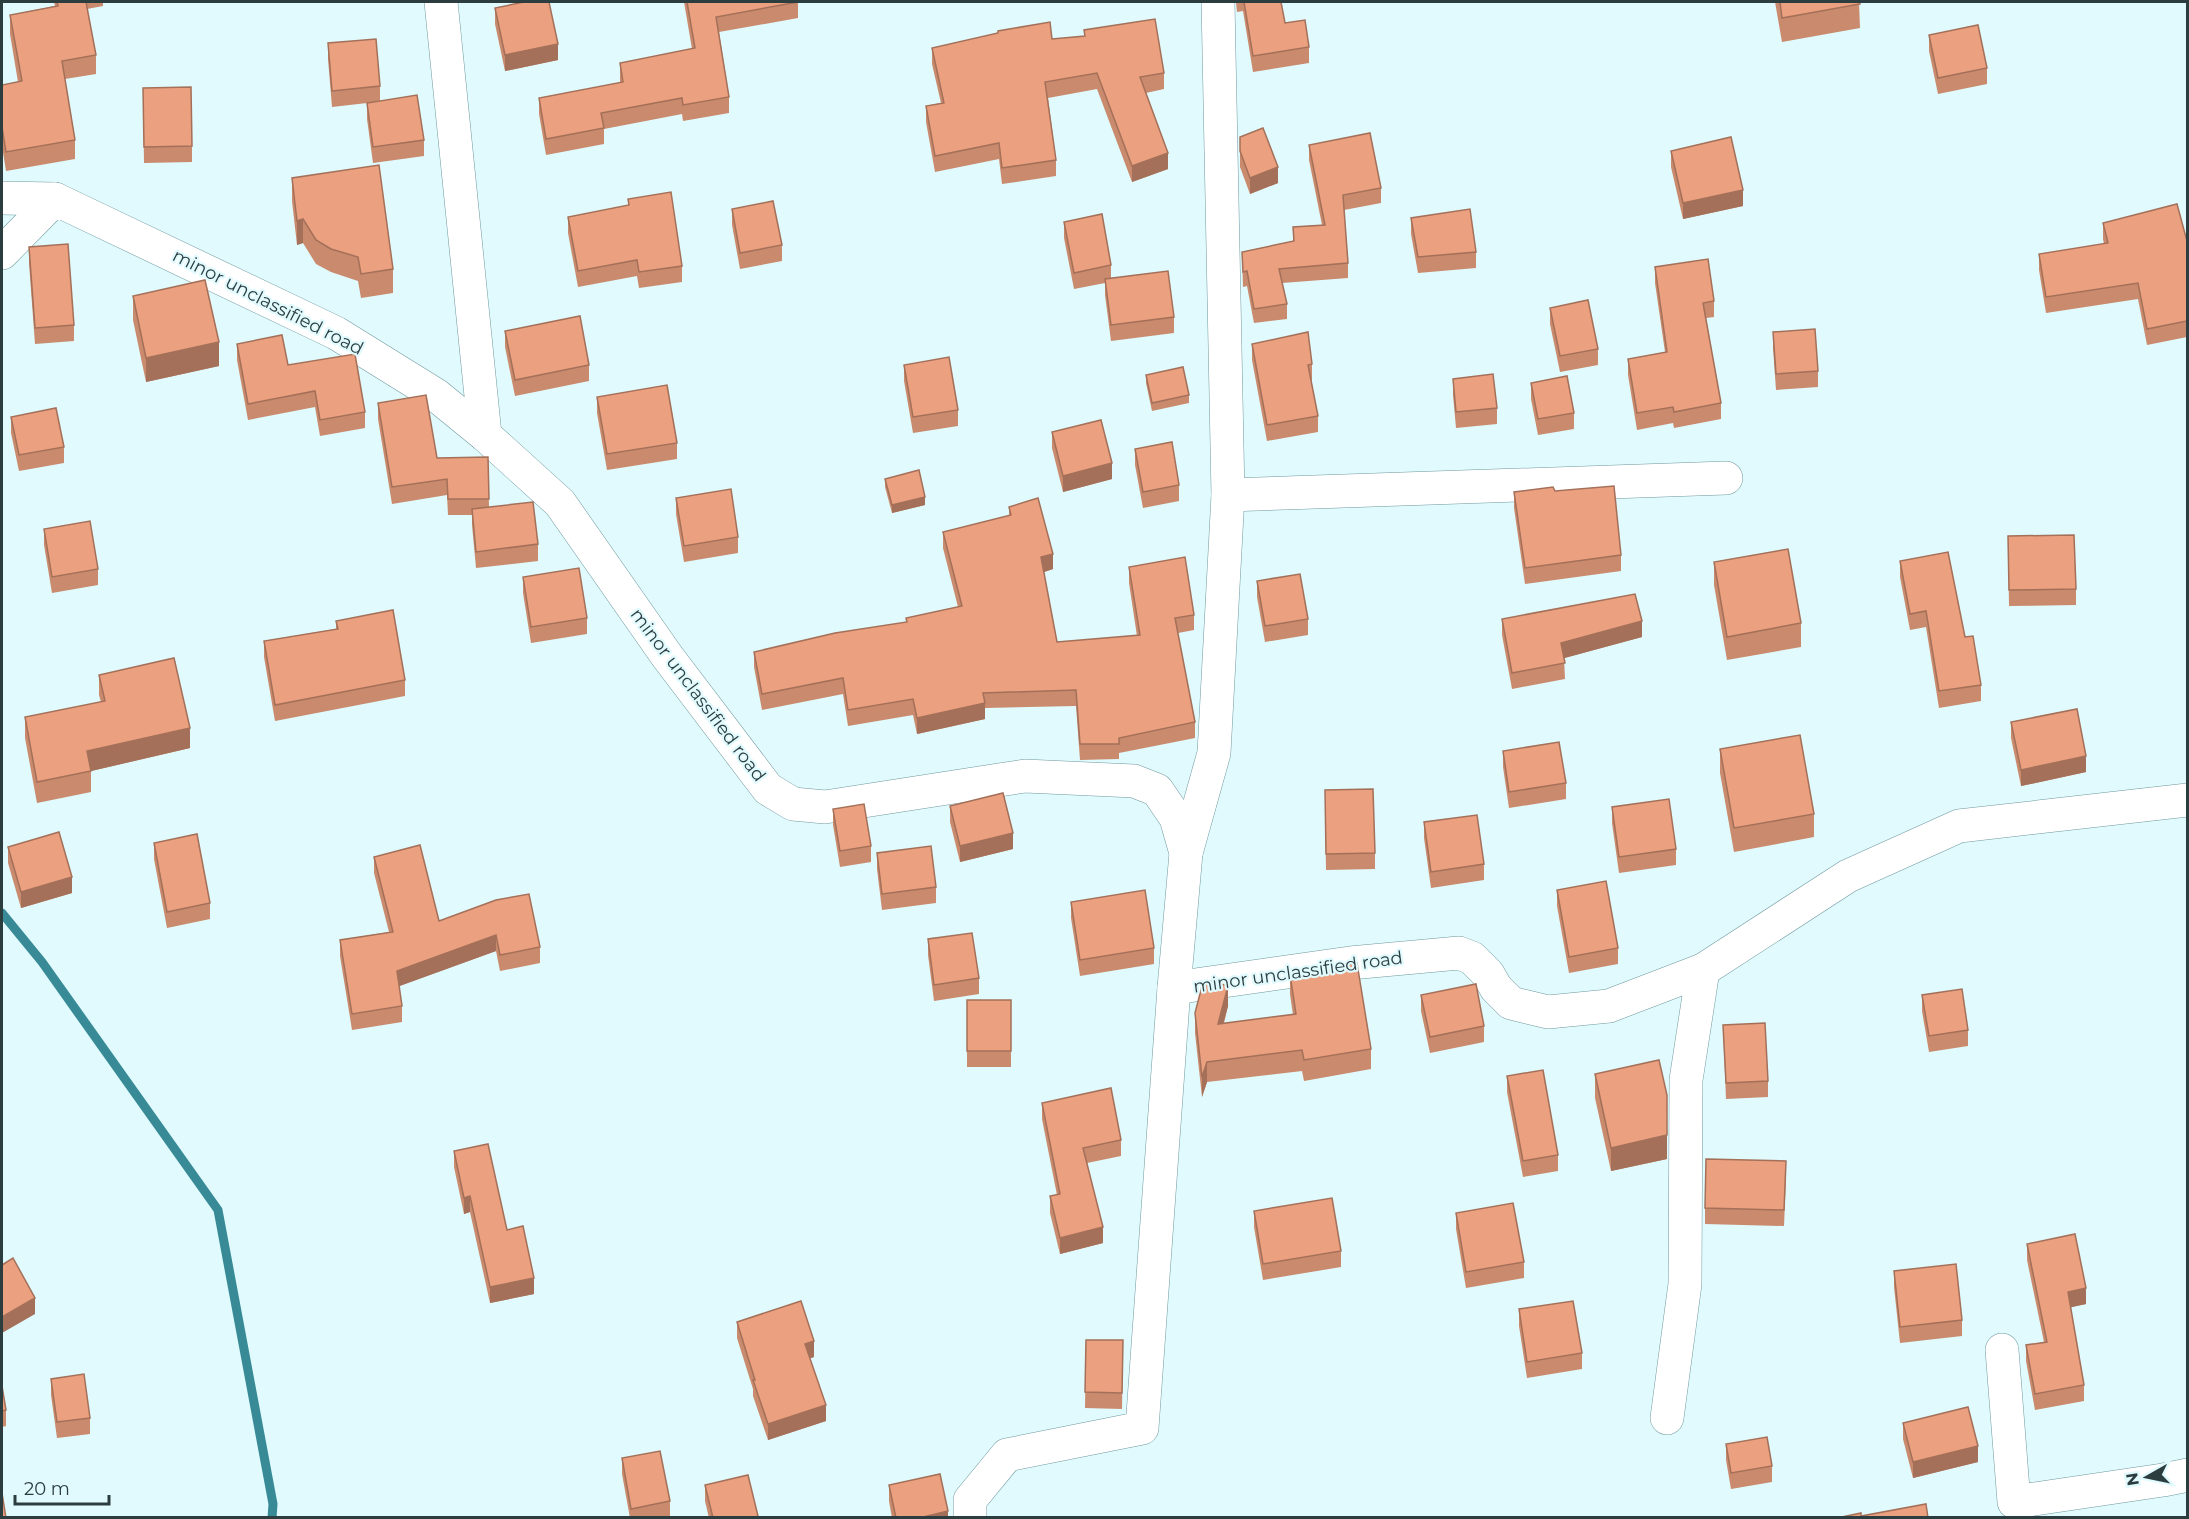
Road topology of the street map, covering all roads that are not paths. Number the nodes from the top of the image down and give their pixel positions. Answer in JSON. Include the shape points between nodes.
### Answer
{"nodes":[{"id":1,"x":441,"y":2,"type":"edge"},
{"id":2,"x":1218,"y":2,"type":"edge"},
{"id":3,"x":2,"y":198,"type":"edge"},
{"id":4,"x":55,"y":199,"type":"junction"},
{"id":5,"x":2,"y":253,"type":"edge"},
{"id":6,"x":485,"y":435,"type":"junction"},
{"id":7,"x":1726,"y":478,"type":"dead end"},
{"id":8,"x":1228,"y":495,"type":"junction"},
{"id":9,"x":2187,"y":800,"type":"edge"},
{"id":10,"x":1186,"y":853,"type":"junction"},
{"id":11,"x":1703,"y":970,"type":"junction"},
{"id":12,"x":1174,"y":988,"type":"junction"},
{"id":13,"x":2002,"y":1350,"type":"dead end"},
{"id":14,"x":1667,"y":1418,"type":"dead end"},
{"id":15,"x":2187,"y":1474,"type":"edge"},
{"id":16,"x":970,"y":1518,"type":"edge"}],
"edges":[{"from":1,"to":6,"type":"street"},
{"from":2,"to":8,"type":"street"},
{"from":3,"to":4,"type":"street"},
{"from":4,"to":5,"type":"street"},
{"from":4,"to":6,"type":"street","name":"minor unclassified road","via":[[336,333],[436,394]]},
{"from":6,"to":10,"type":"street","name":"minor unclassified road","via":[[560,503],[667,656],[768,789],[793,804],[825,807],[1025,776],[1134,781],[1157,790],[1176,818]]},
{"from":7,"to":8,"type":"street"},
{"from":8,"to":10,"type":"street","via":[[1214,753]]},
{"from":9,"to":11,"type":"street","name":"minor unclassified road","via":[[1959,826],[1848,876]]},
{"from":10,"to":12,"type":"street","name":"minor unclassified road"},
{"from":11,"to":12,"type":"street","name":"minor unclassified road","via":[[1609,1006],[1548,1012],[1511,1003],[1472,958],[1459,953],[1350,963]]},
{"from":11,"to":14,"type":"street","via":[[1686,1080],[1685,1284]]},
{"from":12,"to":16,"type":"street","via":[[1142,1428],[1007,1455],[970,1500]]},
{"from":13,"to":15,"type":"street","via":[[2014,1502]]}]}
